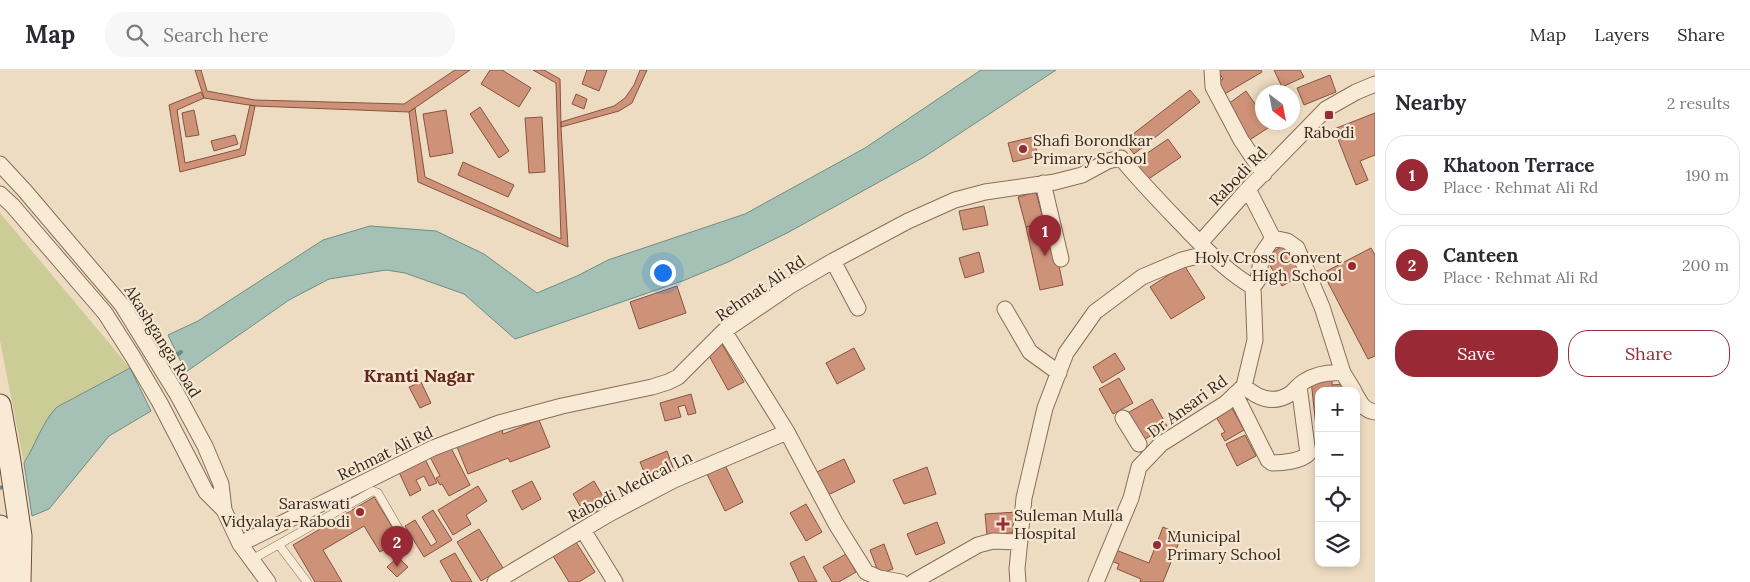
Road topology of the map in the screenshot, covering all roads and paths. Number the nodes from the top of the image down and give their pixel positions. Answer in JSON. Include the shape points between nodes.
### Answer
{"nodes":[{"id":1,"x":1212,"y":70,"type":"edge"},
{"id":2,"x":1375,"y":84,"type":"edge"},
{"id":3,"x":0,"y":164,"type":"edge"},
{"id":4,"x":1264,"y":174,"type":"junction"},
{"id":5,"x":1043,"y":184,"type":"junction"},
{"id":6,"x":1248,"y":189,"type":"junction"},
{"id":7,"x":0,"y":194,"type":"edge"},
{"id":8,"x":1273,"y":238,"type":"junction"},
{"id":9,"x":1204,"y":248,"type":"junction"},
{"id":10,"x":1061,"y":259,"type":"dead end"},
{"id":11,"x":833,"y":261,"type":"junction"},
{"id":12,"x":1253,"y":287,"type":"junction"},
{"id":13,"x":858,"y":308,"type":"dead end"},
{"id":14,"x":1005,"y":309,"type":"dead end"},
{"id":15,"x":724,"y":331,"type":"junction"},
{"id":16,"x":1059,"y":373,"type":"junction"},
{"id":17,"x":1343,"y":373,"type":"junction"},
{"id":18,"x":1299,"y":386,"type":"junction"},
{"id":19,"x":1352,"y":387,"type":"edge"},
{"id":20,"x":1240,"y":390,"type":"junction"},
{"id":21,"x":1360,"y":402,"type":"edge"},
{"id":22,"x":0,"y":405,"type":"edge"},
{"id":23,"x":1375,"y":412,"type":"edge"},
{"id":24,"x":1123,"y":418,"type":"dead end"},
{"id":25,"x":787,"y":432,"type":"junction"},
{"id":26,"x":1139,"y":444,"type":"dead end"},
{"id":27,"x":224,"y":510,"type":"junction"},
{"id":28,"x":583,"y":530,"type":"junction"},
{"id":29,"x":8,"y":533,"type":"edge"},
{"id":30,"x":401,"y":533,"type":"dead end"},
{"id":31,"x":1020,"y":542,"type":"junction"},
{"id":32,"x":240,"y":544,"type":"junction"},
{"id":33,"x":279,"y":545,"type":"junction"},
{"id":34,"x":251,"y":560,"type":"junction"},
{"id":35,"x":871,"y":574,"type":"junction"},
{"id":36,"x":516,"y":577,"type":"edge"},
{"id":37,"x":0,"y":582,"type":"edge"},
{"id":38,"x":20,"y":582,"type":"edge"},
{"id":39,"x":268,"y":582,"type":"edge"},
{"id":40,"x":307,"y":582,"type":"edge"},
{"id":41,"x":495,"y":582,"type":"edge"},
{"id":42,"x":615,"y":582,"type":"edge"},
{"id":43,"x":857,"y":582,"type":"edge"},
{"id":44,"x":901,"y":582,"type":"edge"},
{"id":45,"x":913,"y":582,"type":"edge"},
{"id":46,"x":1018,"y":582,"type":"edge"},
{"id":47,"x":1096,"y":582,"type":"edge"}],
"edges":[{"from":1,"to":4,"type":"street","via":[[1213,87]]},
{"from":2,"to":4,"type":"street","name":"Rabodi Rd","via":[[1326,109]]},
{"from":3,"to":27,"type":"street","name":"Akashganga Road","via":[[122,305],[205,446],[221,484]]},
{"from":4,"to":6,"type":"street","name":"Rabodi Rd"},
{"from":5,"to":9,"type":"street","name":"Rehmat Ali Rd","via":[[1082,175],[1121,158]]},
{"from":5,"to":10,"type":"street"},
{"from":5,"to":11,"type":"street","name":"Rehmat Ali Rd","via":[[985,192],[955,200]]},
{"from":6,"to":8,"type":"street"},
{"from":6,"to":9,"type":"street","name":"Rabodi Rd"},
{"from":7,"to":27,"type":"street","name":"Akashganga Road","via":[[104,313],[160,403],[206,492]]},
{"from":8,"to":12,"type":"street","via":[[1262,254],[1258,280]]},
{"from":8,"to":17,"type":"street","via":[[1287,241],[1297,248],[1322,308]]},
{"from":9,"to":12,"type":"street","via":[[1235,277]]},
{"from":9,"to":16,"type":"street","via":[[1142,277],[1095,312],[1066,353]]},
{"from":11,"to":13,"type":"street"},
{"from":11,"to":15,"type":"street","name":"Rehmat Ali Rd"},
{"from":12,"to":20,"type":"street","name":"Dr Ansari Rd","via":[[1255,340]]},
{"from":14,"to":16,"type":"street","via":[[1030,352]]},
{"from":15,"to":25,"type":"street"},
{"from":15,"to":32,"type":"street","name":"Rehmat Ali Rd","via":[[678,377],[668,382],[499,423],[433,448]]},
{"from":16,"to":31,"type":"street","via":[[1045,408],[1024,498]]},
{"from":17,"to":18,"type":"street","via":[[1318,375]]},
{"from":17,"to":19,"type":"street"},
{"from":18,"to":20,"type":"street","via":[[1274,400]]},
{"from":18,"to":20,"type":"street","via":[[1308,454],[1281,463],[1268,460]]},
{"from":20,"to":47,"type":"street","name":"Dr Ansari Rd","via":[[1226,403],[1161,444],[1139,467],[1131,498]]},
{"from":21,"to":23,"type":"street","via":[[1368,411]]},
{"from":22,"to":29,"type":"main road","via":[[10,455]]},
{"from":24,"to":26,"type":"street"},
{"from":25,"to":28,"type":"street","name":"Rabodi Medical Ln","via":[[674,480]]},
{"from":25,"to":35,"type":"street","via":[[836,524],[866,572]]},
{"from":27,"to":32,"type":"street","name":"Akashganga Road"},
{"from":28,"to":36,"type":"street","name":"Rabodi Medical Ln"},
{"from":28,"to":42,"type":"street"},
{"from":29,"to":37,"type":"main road"},
{"from":29,"to":38,"type":"main road"},
{"from":30,"to":33,"type":"lane","via":[[378,493],[373,491]]},
{"from":31,"to":45,"type":"street","via":[[993,541],[978,545]]},
{"from":31,"to":46,"type":"street"},
{"from":32,"to":34,"type":"street","name":"Akashganga Road"},
{"from":33,"to":34,"type":"lane"},
{"from":33,"to":40,"type":"lane"},
{"from":34,"to":39,"type":"street","name":"Akashganga Road"},
{"from":35,"to":43,"type":"street"},
{"from":35,"to":44,"type":"street"},
{"from":36,"to":41,"type":"street","name":"Rabodi Medical Ln"}]}
